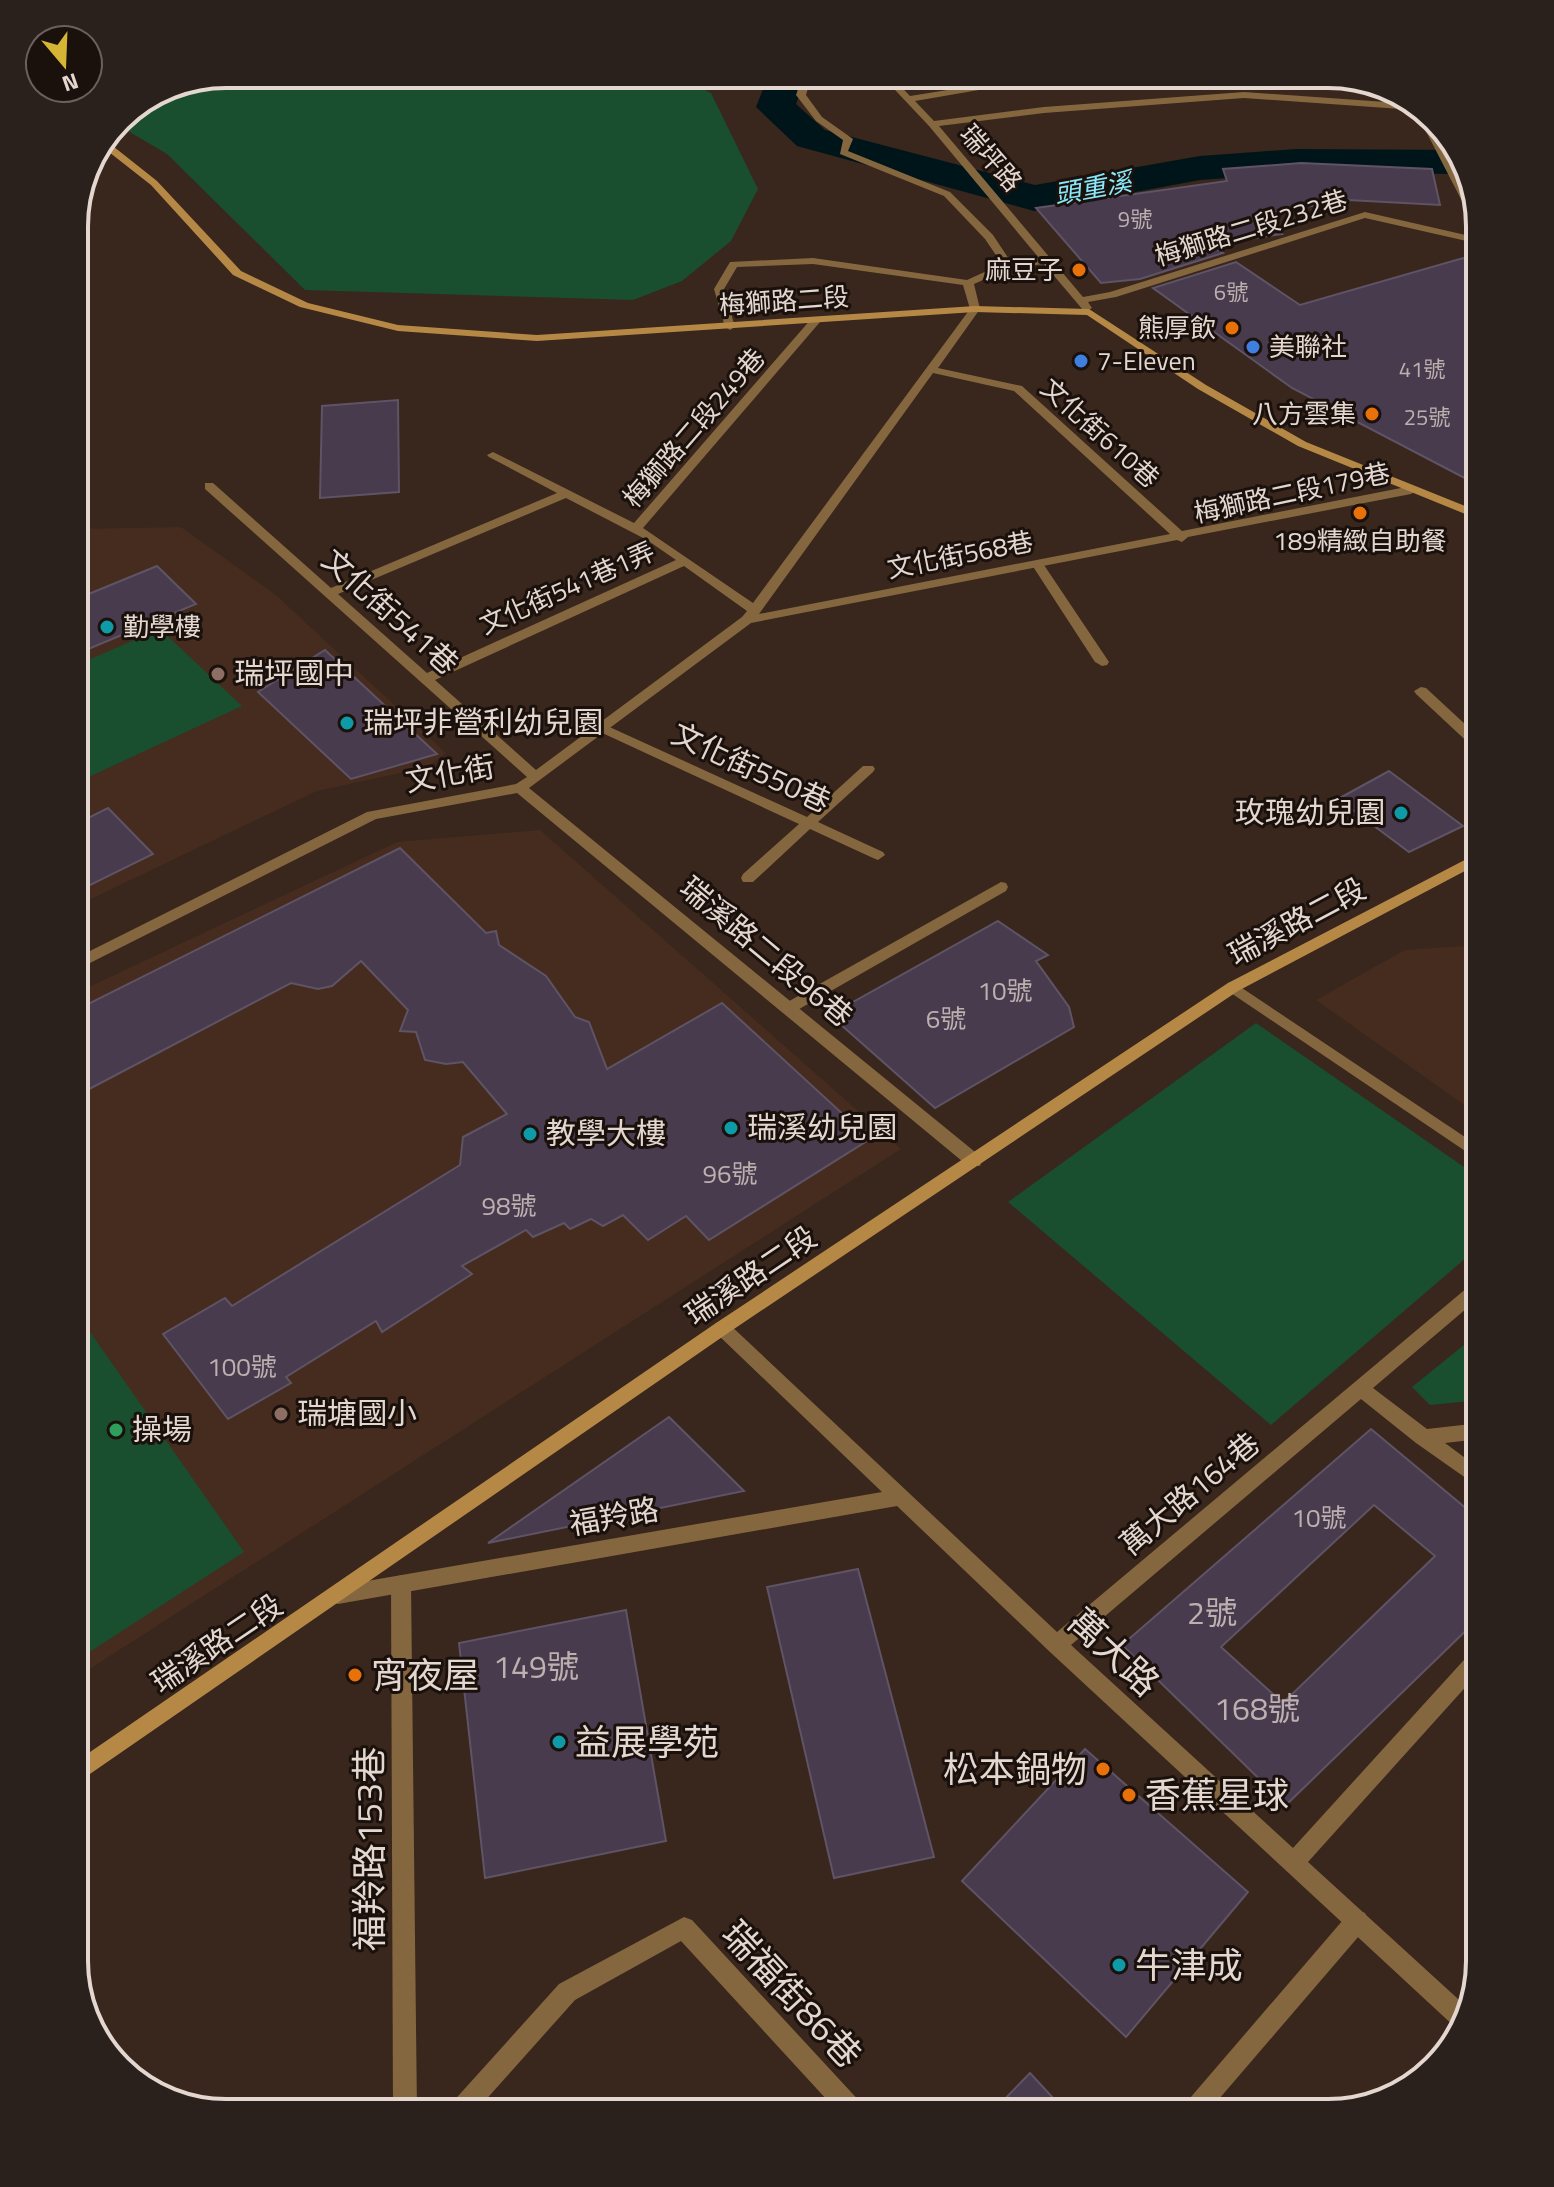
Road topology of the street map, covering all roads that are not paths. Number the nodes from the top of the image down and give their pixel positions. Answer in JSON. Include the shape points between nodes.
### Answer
{"nodes":[{"id":1,"x":803,"y":88,"type":"edge"},
{"id":2,"x":897,"y":88,"type":"edge"},
{"id":3,"x":978,"y":88,"type":"edge"},
{"id":4,"x":908,"y":99,"type":"junction"},
{"id":5,"x":1397,"y":106,"type":"edge"},
{"id":6,"x":932,"y":124,"type":"junction"},
{"id":7,"x":1431,"y":134,"type":"edge"},
{"id":8,"x":112,"y":149,"type":"edge"},
{"id":9,"x":1461,"y":191,"type":"edge"},
{"id":10,"x":1466,"y":237,"type":"edge"},
{"id":11,"x":1049,"y":260,"type":"junction"},
{"id":12,"x":1008,"y":265,"type":"junction"},
{"id":13,"x":968,"y":283,"type":"junction"},
{"id":14,"x":1083,"y":300,"type":"junction"},
{"id":15,"x":975,"y":309,"type":"junction"},
{"id":16,"x":1089,"y":312,"type":"junction"},
{"id":17,"x":816,"y":320,"type":"junction"},
{"id":18,"x":730,"y":327,"type":"junction"},
{"id":19,"x":933,"y":370,"type":"junction"},
{"id":20,"x":493,"y":455,"type":"dead end"},
{"id":21,"x":209,"y":486,"type":"dead end"},
{"id":22,"x":1411,"y":490,"type":"junction"},
{"id":23,"x":565,"y":494,"type":"junction"},
{"id":24,"x":1466,"y":511,"type":"edge"},
{"id":25,"x":635,"y":529,"type":"junction"},
{"id":26,"x":1182,"y":538,"type":"junction"},
{"id":27,"x":685,"y":561,"type":"junction"},
{"id":28,"x":1038,"y":565,"type":"junction"},
{"id":29,"x":329,"y":593,"type":"junction"},
{"id":30,"x":751,"y":616,"type":"junction"},
{"id":31,"x":1102,"y":662,"type":"dead end"},
{"id":32,"x":425,"y":679,"type":"junction"},
{"id":33,"x":1421,"y":691,"type":"dead end"},
{"id":34,"x":603,"y":728,"type":"junction"},
{"id":35,"x":1466,"y":733,"type":"edge"},
{"id":36,"x":868,"y":769,"type":"dead end"},
{"id":37,"x":536,"y":777,"type":"junction"},
{"id":38,"x":520,"y":788,"type":"junction"},
{"id":39,"x":808,"y":823,"type":"junction"},
{"id":40,"x":878,"y":855,"type":"dead end"},
{"id":41,"x":1466,"y":864,"type":"edge"},
{"id":42,"x":748,"y":878,"type":"dead end"},
{"id":43,"x":1001,"y":887,"type":"dead end"},
{"id":44,"x":88,"y":959,"type":"edge"},
{"id":45,"x":1233,"y":987,"type":"junction"},
{"id":46,"x":789,"y":1008,"type":"junction"},
{"id":47,"x":1466,"y":1145,"type":"edge"},
{"id":48,"x":974,"y":1161,"type":"junction"},
{"id":49,"x":1466,"y":1299,"type":"edge"},
{"id":50,"x":722,"y":1328,"type":"junction"},
{"id":51,"x":1361,"y":1389,"type":"junction"},
{"id":52,"x":1466,"y":1432,"type":"edge"},
{"id":53,"x":1422,"y":1437,"type":"junction"},
{"id":54,"x":1466,"y":1470,"type":"edge"},
{"id":55,"x":900,"y":1497,"type":"junction"},
{"id":56,"x":401,"y":1584,"type":"junction"},
{"id":57,"x":338,"y":1595,"type":"junction"},
{"id":58,"x":1057,"y":1645,"type":"junction"},
{"id":59,"x":1466,"y":1672,"type":"edge"},
{"id":60,"x":88,"y":1765,"type":"edge"},
{"id":61,"x":1293,"y":1863,"type":"junction"},
{"id":62,"x":1357,"y":1921,"type":"junction"},
{"id":63,"x":1456,"y":2013,"type":"edge"},
{"id":64,"x":405,"y":2099,"type":"edge"},
{"id":65,"x":471,"y":2099,"type":"edge"},
{"id":66,"x":842,"y":2099,"type":"edge"},
{"id":67,"x":1204,"y":2099,"type":"edge"}],
"edges":[{"from":1,"to":12,"type":"street","via":[[801,95],[819,119],[848,139],[843,152],[947,194]]},
{"from":2,"to":4,"type":"street","name":"瑞坪路"},
{"from":3,"to":4,"type":"street"},
{"from":4,"to":6,"type":"street","name":"瑞坪路"},
{"from":5,"to":6,"type":"street","via":[[1244,95]]},
{"from":6,"to":11,"type":"street","name":"瑞坪路"},
{"from":7,"to":9,"type":"street"},
{"from":8,"to":18,"type":"street","name":"梅獅路二段","via":[[154,183],[237,273],[304,305],[398,328],[537,338]]},
{"from":10,"to":14,"type":"street","name":"梅獅路二段232巷","via":[[1365,215]]},
{"from":11,"to":12,"type":"street"},
{"from":11,"to":14,"type":"street","name":"瑞坪路"},
{"from":12,"to":13,"type":"street"},
{"from":13,"to":15,"type":"street"},
{"from":13,"to":18,"type":"street","via":[[813,261],[734,264],[719,289]]},
{"from":14,"to":16,"type":"street","name":"瑞坪路"},
{"from":15,"to":16,"type":"street","name":"梅獅路二段"},
{"from":15,"to":17,"type":"street","name":"梅獅路二段"},
{"from":15,"to":19,"type":"street","name":"文化街"},
{"from":16,"to":22,"type":"street","via":[[1202,387],[1302,444]]},
{"from":17,"to":18,"type":"street","name":"梅獅路二段"},
{"from":17,"to":25,"type":"street","name":"梅獅路二段249巷"},
{"from":19,"to":26,"type":"street","name":"文化街610巷","via":[[1018,388]]},
{"from":19,"to":30,"type":"street","name":"文化街"},
{"from":20,"to":23,"type":"street"},
{"from":21,"to":29,"type":"street","name":"文化街541巷"},
{"from":22,"to":24,"type":"street"},
{"from":22,"to":26,"type":"street","name":"梅獅路二段179巷"},
{"from":23,"to":25,"type":"street"},
{"from":23,"to":29,"type":"street"},
{"from":25,"to":27,"type":"street"},
{"from":26,"to":28,"type":"street","name":"文化街568巷"},
{"from":27,"to":30,"type":"street"},
{"from":27,"to":32,"type":"street","name":"文化街541巷1弄"},
{"from":28,"to":30,"type":"street","name":"文化街568巷"},
{"from":28,"to":31,"type":"street"},
{"from":29,"to":32,"type":"street","name":"文化街541巷"},
{"from":30,"to":34,"type":"street","name":"文化街"},
{"from":32,"to":37,"type":"street","name":"文化街541巷"},
{"from":33,"to":35,"type":"street"},
{"from":34,"to":37,"type":"street","name":"文化街"},
{"from":34,"to":39,"type":"street","name":"文化街550巷"},
{"from":36,"to":39,"type":"street"},
{"from":37,"to":38,"type":"street","name":"文化街"},
{"from":38,"to":44,"type":"street","name":"文化街","via":[[372,815]]},
{"from":38,"to":46,"type":"street","name":"瑞溪路二段96巷"},
{"from":39,"to":40,"type":"street","name":"文化街550巷"},
{"from":39,"to":42,"type":"street"},
{"from":41,"to":45,"type":"street","name":"瑞溪路二段"},
{"from":43,"to":46,"type":"street"},
{"from":45,"to":47,"type":"street"},
{"from":45,"to":48,"type":"street","name":"瑞溪路二段"},
{"from":46,"to":48,"type":"street","name":"瑞溪路二段96巷"},
{"from":48,"to":50,"type":"street","name":"瑞溪路二段"},
{"from":49,"to":51,"type":"street","name":"萬大路164巷"},
{"from":50,"to":55,"type":"street","name":"萬大路"},
{"from":50,"to":57,"type":"street","name":"瑞溪路二段"},
{"from":51,"to":53,"type":"street"},
{"from":51,"to":58,"type":"street","name":"萬大路164巷"},
{"from":52,"to":53,"type":"street"},
{"from":53,"to":54,"type":"street"},
{"from":55,"to":56,"type":"street","name":"福羚路"},
{"from":55,"to":58,"type":"street","name":"萬大路"},
{"from":56,"to":57,"type":"street","name":"福羚路"},
{"from":56,"to":64,"type":"street","name":"福羚路153巷"},
{"from":57,"to":60,"type":"street","name":"瑞溪路二段"},
{"from":58,"to":61,"type":"street","name":"萬大路"},
{"from":59,"to":61,"type":"street"},
{"from":61,"to":62,"type":"street","name":"萬大路"},
{"from":62,"to":63,"type":"street","name":"萬大路"},
{"from":62,"to":67,"type":"street"},
{"from":65,"to":66,"type":"street","name":"瑞福街86巷","via":[[567,1992],[684,1928]]}]}
